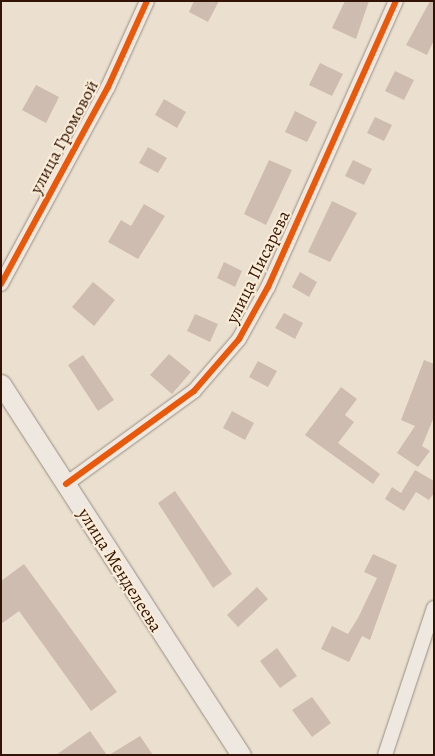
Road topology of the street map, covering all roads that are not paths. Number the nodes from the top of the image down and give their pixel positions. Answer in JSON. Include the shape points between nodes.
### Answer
{"nodes":[{"id":1,"x":147,"y":1,"type":"edge"},
{"id":2,"x":396,"y":1,"type":"edge"},
{"id":3,"x":1,"y":284,"type":"edge"},
{"id":4,"x":1,"y":384,"type":"edge"},
{"id":5,"x":66,"y":484,"type":"junction"},
{"id":6,"x":434,"y":608,"type":"edge"},
{"id":7,"x":241,"y":755,"type":"edge"},
{"id":8,"x":385,"y":755,"type":"edge"}],
"edges":[{"from":1,"to":3,"type":"street","name":"улица Громовой","via":[[108,87]]},
{"from":2,"to":5,"type":"street","name":"улица Писарева","via":[[268,288],[239,338],[194,391]]},
{"from":4,"to":5,"type":"main road","name":"улица Менделеева"},
{"from":5,"to":7,"type":"main road","name":"улица Менделеева"},
{"from":6,"to":8,"type":"street"}]}
